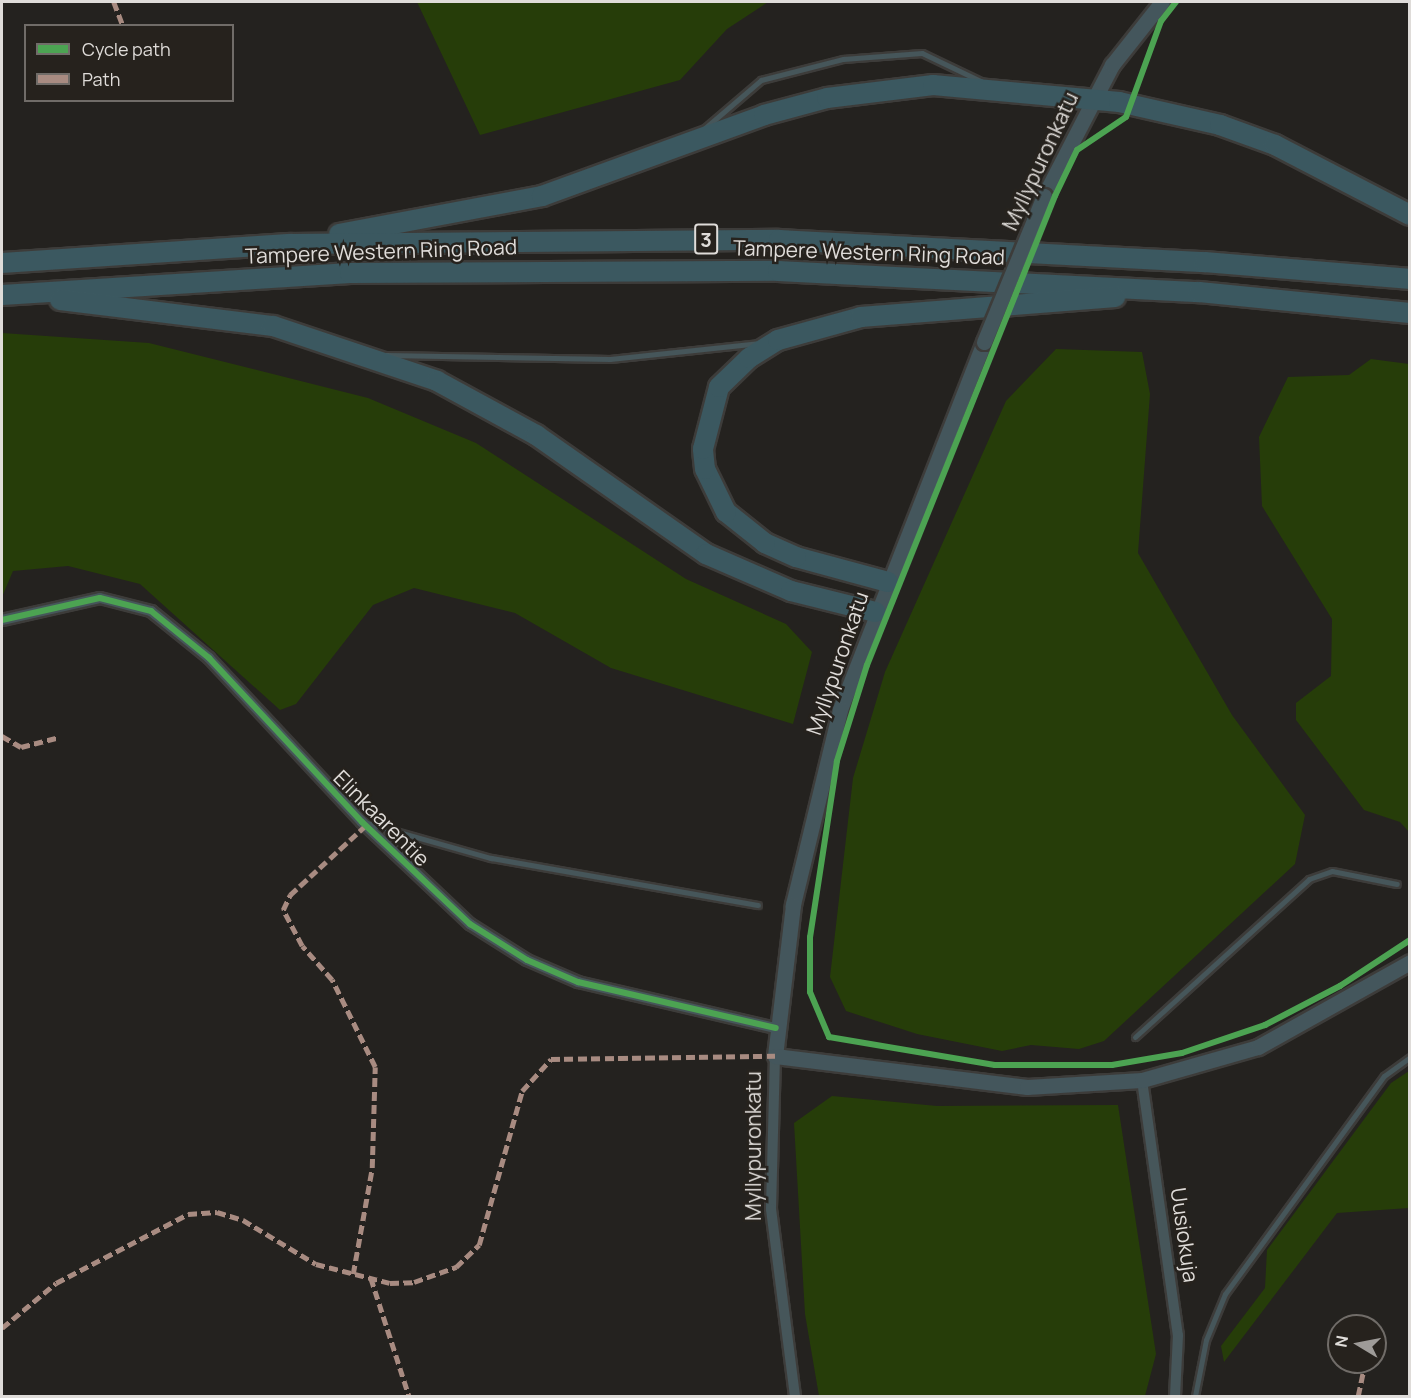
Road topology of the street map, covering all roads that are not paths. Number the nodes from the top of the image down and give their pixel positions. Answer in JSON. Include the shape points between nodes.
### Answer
{"nodes":[{"id":1,"x":1162,"y":2,"type":"edge"},
{"id":2,"x":992,"y":86,"type":"junction"},
{"id":3,"x":1092,"y":99,"type":"junction"},
{"id":4,"x":690,"y":142,"type":"junction"},
{"id":5,"x":1410,"y":215,"type":"edge"},
{"id":6,"x":289,"y":244,"type":"junction"},
{"id":7,"x":2,"y":263,"type":"edge"},
{"id":8,"x":1410,"y":279,"type":"edge"},
{"id":9,"x":1199,"y":292,"type":"junction"},
{"id":10,"x":4,"y":295,"type":"edge"},
{"id":11,"x":1410,"y":313,"type":"edge"},
{"id":12,"x":778,"y":340,"type":"junction"},
{"id":13,"x":367,"y":354,"type":"junction"},
{"id":14,"x":888,"y":582,"type":"junction"},
{"id":15,"x":875,"y":612,"type":"junction"},
{"id":16,"x":2,"y":620,"type":"edge"},
{"id":17,"x":362,"y":822,"type":"junction"},
{"id":18,"x":1397,"y":884,"type":"dead end"},
{"id":19,"x":758,"y":905,"type":"dead end"},
{"id":20,"x":1410,"y":962,"type":"edge"},
{"id":21,"x":776,"y":1028,"type":"junction"},
{"id":22,"x":1135,"y":1036,"type":"dead end"},
{"id":23,"x":775,"y":1056,"type":"junction"},
{"id":24,"x":1410,"y":1057,"type":"edge"},
{"id":25,"x":1142,"y":1080,"type":"junction"},
{"id":26,"x":795,"y":1396,"type":"edge"},
{"id":27,"x":1174,"y":1396,"type":"edge"},
{"id":28,"x":1195,"y":1396,"type":"edge"}],
"edges":[{"from":1,"to":3,"type":"street","name":"Myllypuronkatu"},
{"from":2,"to":3,"type":"highway"},
{"from":2,"to":4,"type":"highway","via":[[933,85],[827,98]]},
{"from":2,"to":4,"type":"lane","via":[[922,52],[843,59],[761,80]]},
{"from":3,"to":5,"type":"highway","via":[[1252,136]]},
{"from":3,"to":14,"type":"street","name":"Myllypuronkatu","bridge":true,"via":[[1044,196]]},
{"from":4,"to":6,"type":"highway","via":[[542,196]]},
{"from":6,"to":7,"type":"highway","name":"Tampere Western Ring Road","number":"3"},
{"from":6,"to":8,"type":"highway","name":"Tampere Western Ring Road","number":"3","via":[[779,240],[1170,260]]},
{"from":9,"to":10,"type":"highway","name":"Tampere Western Ring Road","number":"3","via":[[872,275],[572,269],[350,273]]},
{"from":9,"to":11,"type":"highway","name":"Tampere Western Ring Road","number":"3"},
{"from":9,"to":12,"type":"highway","via":[[906,310]]},
{"from":10,"to":13,"type":"highway","via":[[262,324]]},
{"from":12,"to":13,"type":"lane","via":[[610,359]]},
{"from":12,"to":14,"type":"highway","via":[[724,382],[710,407],[703,448],[713,492],[726,512],[765,543]]},
{"from":13,"to":15,"type":"highway","via":[[437,381],[536,435],[706,554],[791,591]]},
{"from":14,"to":15,"type":"street","name":"Myllypuronkatu"},
{"from":15,"to":21,"type":"street","name":"Myllypuronkatu","via":[[820,779],[792,905]]},
{"from":16,"to":17,"type":"street","name":"Elinkaarentie","via":[[100,598],[152,611],[210,658]]},
{"from":17,"to":19,"type":"lane","via":[[491,858]]},
{"from":17,"to":21,"type":"street","name":"Elinkaarentie","via":[[470,924],[527,960],[578,982]]},
{"from":18,"to":22,"type":"lane","via":[[1332,871],[1310,879]]},
{"from":20,"to":25,"type":"street","via":[[1268,1043]]},
{"from":21,"to":23,"type":"street","name":"Myllypuronkatu"},
{"from":23,"to":25,"type":"street","via":[[1027,1087]]},
{"from":23,"to":26,"type":"street","name":"Myllypuronkatu","via":[[771,1209]]},
{"from":24,"to":28,"type":"lane","via":[[1384,1076],[1225,1294],[1206,1340]]},
{"from":25,"to":27,"type":"street","name":"Uusiokuja","via":[[1178,1335]]}]}
